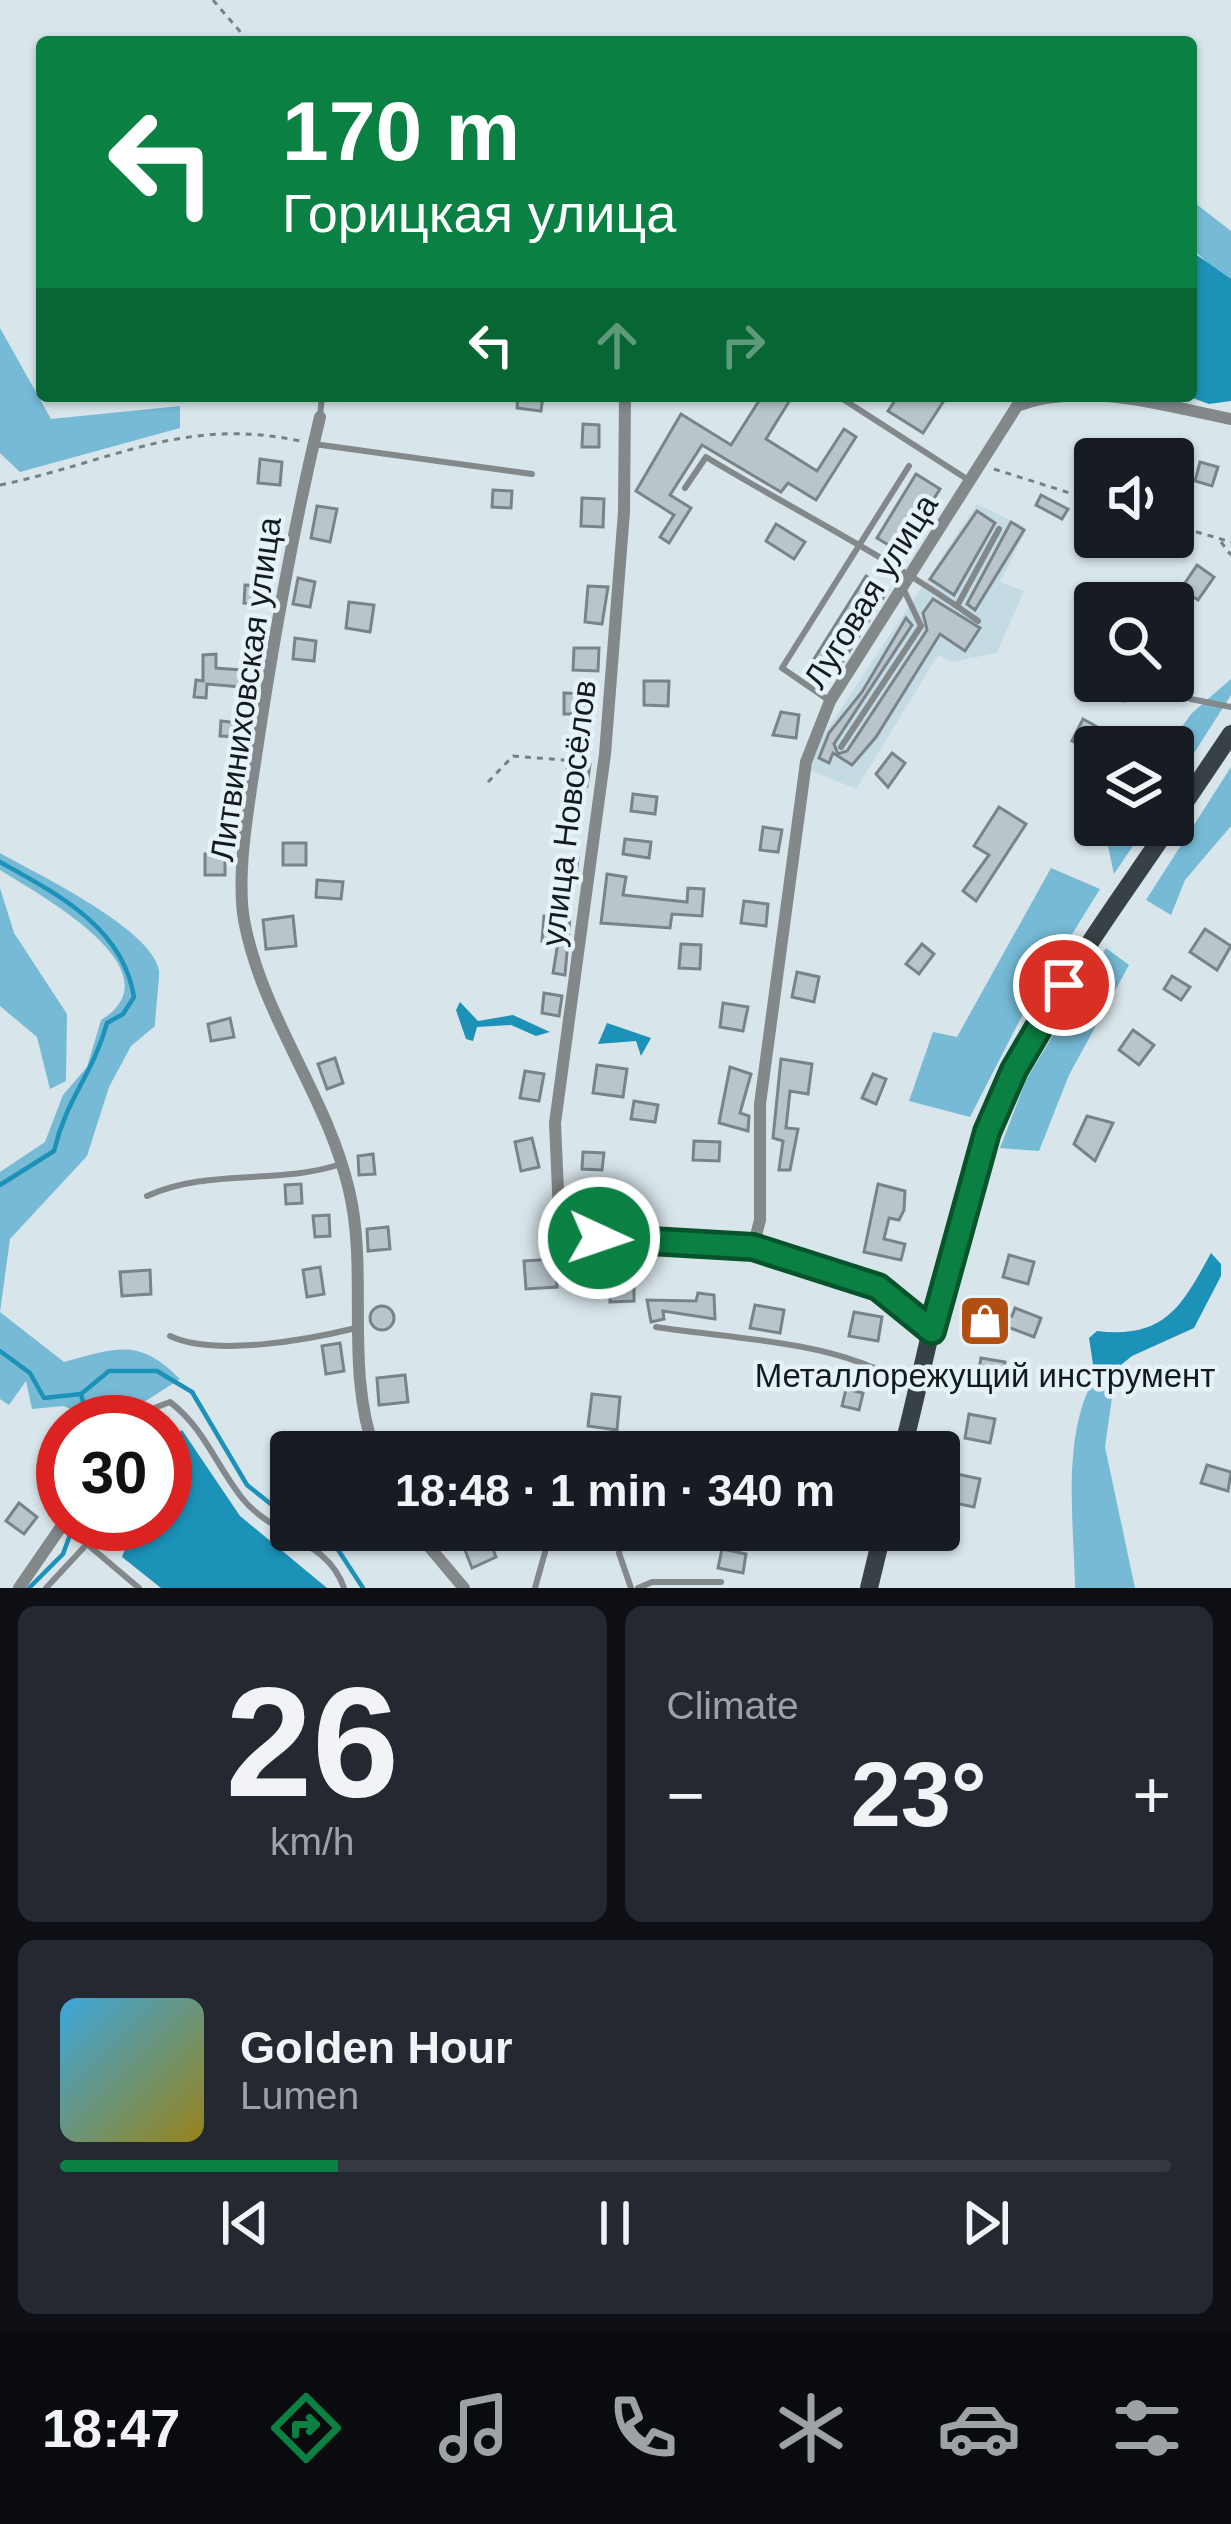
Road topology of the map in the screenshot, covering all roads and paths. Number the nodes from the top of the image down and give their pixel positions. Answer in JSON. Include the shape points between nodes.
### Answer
{"nodes":[{"id":1,"x":213,"y":0,"type":"edge"},
{"id":2,"x":244,"y":36,"type":"edge"},
{"id":3,"x":321,"y":402,"type":"edge"},
{"id":4,"x":625,"y":402,"type":"edge"},
{"id":5,"x":847,"y":402,"type":"edge"},
{"id":6,"x":1011,"y":402,"type":"edge"},
{"id":7,"x":1027,"y":402,"type":"edge"},
{"id":8,"x":1145,"y":402,"type":"edge"},
{"id":9,"x":1017,"y":406,"type":"junction"},
{"id":10,"x":320,"y":417,"type":"joint"},
{"id":11,"x":1231,"y":419,"type":"edge"},
{"id":12,"x":314,"y":444,"type":"junction"},
{"id":13,"x":980,"y":464,"type":"junction"},
{"id":14,"x":909,"y":466,"type":"dead end"},
{"id":15,"x":532,"y":474,"type":"dead end"},
{"id":16,"x":970,"y":481,"type":"junction"},
{"id":17,"x":0,"y":485,"type":"edge"},
{"id":18,"x":685,"y":488,"type":"dead end"},
{"id":19,"x":1074,"y":494,"type":"edge"},
{"id":20,"x":999,"y":529,"type":"dead end"},
{"id":21,"x":1194,"y":532,"type":"edge"},
{"id":22,"x":1218,"y":539,"type":"junction"},
{"id":23,"x":1231,"y":542,"type":"edge"},
{"id":24,"x":858,"y":547,"type":"junction"},
{"id":25,"x":1231,"y":555,"type":"edge"},
{"id":26,"x":912,"y":573,"type":"junction"},
{"id":27,"x":903,"y":588,"type":"junction"},
{"id":28,"x":957,"y":606,"type":"junction"},
{"id":29,"x":978,"y":621,"type":"dead end"},
{"id":30,"x":1194,"y":700,"type":"edge"},
{"id":31,"x":830,"y":701,"type":"junction"},
{"id":32,"x":1231,"y":707,"type":"edge"},
{"id":33,"x":1231,"y":734,"type":"edge"},
{"id":34,"x":841,"y":747,"type":"dead end"},
{"id":35,"x":604,"y":764,"type":"junction"},
{"id":36,"x":488,"y":782,"type":"dead end"},
{"id":37,"x":1194,"y":789,"type":"edge"},
{"id":38,"x":1156,"y":846,"type":"edge"},
{"id":39,"x":341,"y":1164,"type":"junction"},
{"id":40,"x":147,"y":1196,"type":"dead end"},
{"id":41,"x":753,"y":1247,"type":"junction"},
{"id":42,"x":656,"y":1327,"type":"dead end"},
{"id":43,"x":356,"y":1328,"type":"junction"},
{"id":44,"x":932,"y":1331,"type":"junction"},
{"id":45,"x":170,"y":1336,"type":"dead end"},
{"id":46,"x":917,"y":1392,"type":"junction"},
{"id":47,"x":192,"y":1418,"type":"edge"},
{"id":48,"x":372,"y":1431,"type":"edge"},
{"id":49,"x":907,"y":1431,"type":"edge"},
{"id":50,"x":44,"y":1551,"type":"edge"},
{"id":51,"x":80,"y":1551,"type":"edge"},
{"id":52,"x":95,"y":1551,"type":"edge"},
{"id":53,"x":433,"y":1551,"type":"edge"},
{"id":54,"x":546,"y":1551,"type":"edge"},
{"id":55,"x":619,"y":1551,"type":"edge"},
{"id":56,"x":878,"y":1551,"type":"edge"},
{"id":57,"x":721,"y":1582,"type":"dead end"},
{"id":58,"x":19,"y":1588,"type":"edge"},
{"id":59,"x":46,"y":1588,"type":"edge"},
{"id":60,"x":139,"y":1588,"type":"edge"},
{"id":61,"x":344,"y":1588,"type":"edge"},
{"id":62,"x":464,"y":1588,"type":"edge"},
{"id":63,"x":535,"y":1588,"type":"edge"},
{"id":64,"x":635,"y":1588,"type":"edge"},
{"id":65,"x":869,"y":1588,"type":"edge"}],
"edges":[{"from":1,"to":2,"type":"path"},
{"from":3,"to":10,"type":"lane"},
{"from":4,"to":35,"type":"street","name":"улица Новосёлов"},
{"from":5,"to":16,"type":"lane"},
{"from":6,"to":9,"type":"lane"},
{"from":7,"to":9,"type":"street"},
{"from":8,"to":11,"type":"street"},
{"from":9,"to":13,"type":"street","name":"Луговая улица"},
{"from":10,"to":12,"type":"street","name":"Литвиниховская улица"},
{"from":12,"to":15,"type":"lane"},
{"from":12,"to":17,"type":"path","via":[[248,430],[194,435]]},
{"from":12,"to":39,"type":"street","name":"Литвиниховская улица","via":[[264,706],[243,917],[280,1031]]},
{"from":13,"to":16,"type":"street","name":"Луговая улица"},
{"from":13,"to":19,"type":"path"},
{"from":14,"to":24,"type":"lane"},
{"from":16,"to":26,"type":"street","name":"Луговая улица"},
{"from":18,"to":24,"type":"lane","via":[[706,457]]},
{"from":20,"to":28,"type":"lane"},
{"from":21,"to":22,"type":"path"},
{"from":22,"to":23,"type":"path"},
{"from":22,"to":25,"type":"path"},
{"from":24,"to":26,"type":"lane"},
{"from":24,"to":31,"type":"lane","via":[[782,668]]},
{"from":26,"to":27,"type":"street","name":"Луговая улица"},
{"from":26,"to":28,"type":"lane"},
{"from":27,"to":31,"type":"street","name":"Луговая улица"},
{"from":27,"to":34,"type":"lane","via":[[921,626]]},
{"from":28,"to":29,"type":"lane"},
{"from":30,"to":32,"type":"lane"},
{"from":31,"to":41,"type":"street","name":"Луговая улица","via":[[806,763],[760,1104]]},
{"from":33,"to":37,"type":"main road"},
{"from":35,"to":36,"type":"path","via":[[513,756]]},
{"from":35,"to":41,"type":"street","name":"улица Новосёлов","via":[[555,1123],[560,1236]]},
{"from":38,"to":44,"type":"main road","via":[[1014,1070],[987,1132]]},
{"from":39,"to":40,"type":"lane","via":[[310,1174],[175,1184]]},
{"from":39,"to":43,"type":"street","name":"Литвиниховская улица","via":[[350,1195]]},
{"from":41,"to":44,"type":"street","via":[[878,1287]]},
{"from":42,"to":46,"type":"lane","via":[[828,1353],[885,1368]]},
{"from":43,"to":45,"type":"lane","via":[[264,1342],[189,1345]]},
{"from":43,"to":48,"type":"street","name":"Литвиниховская улица"},
{"from":44,"to":46,"type":"main road"},
{"from":46,"to":49,"type":"main road"},
{"from":47,"to":61,"type":"lane","via":[[244,1502],[332,1561]]},
{"from":50,"to":58,"type":"street"},
{"from":51,"to":59,"type":"lane"},
{"from":52,"to":60,"type":"lane"},
{"from":53,"to":62,"type":"street"},
{"from":54,"to":63,"type":"lane"},
{"from":55,"to":64,"type":"lane"},
{"from":56,"to":65,"type":"main road"},
{"from":57,"to":64,"type":"lane"}]}
